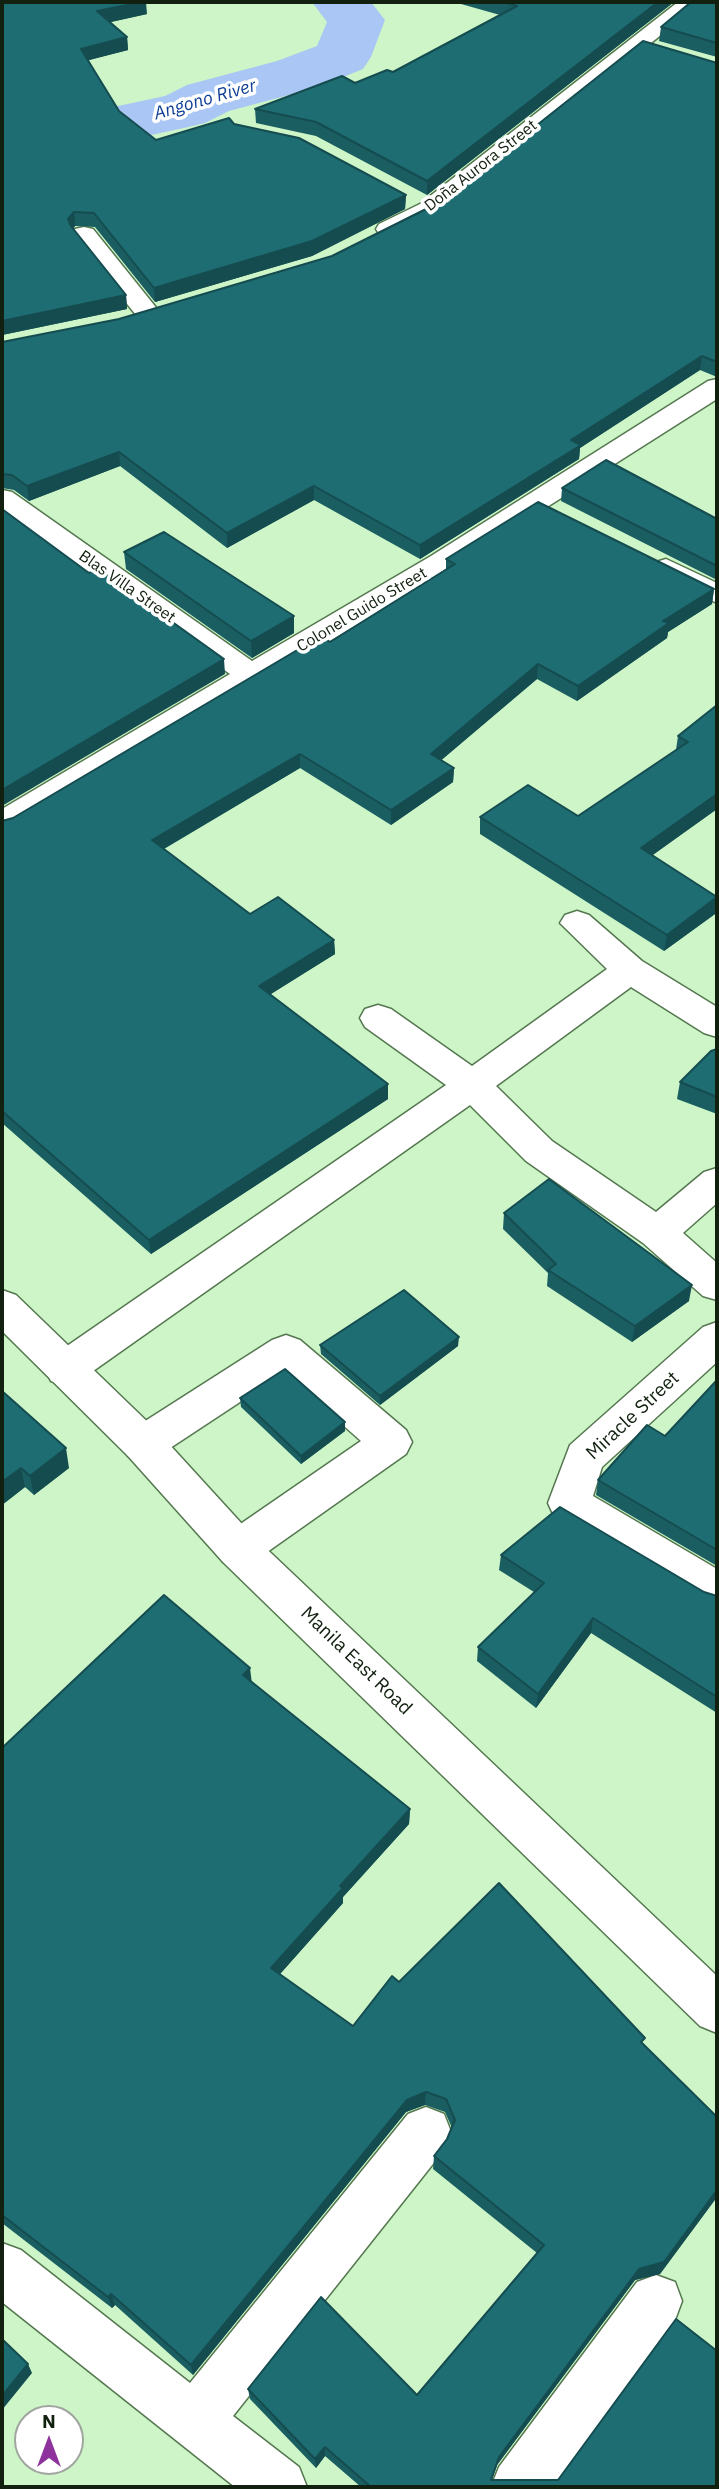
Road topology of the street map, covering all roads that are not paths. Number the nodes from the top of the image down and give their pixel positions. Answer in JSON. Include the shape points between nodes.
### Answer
{"nodes":[{"id":1,"x":691,"y":2,"type":"edge"},
{"id":2,"x":637,"y":44,"type":"junction"},
{"id":3,"x":664,"y":52,"type":"edge"},
{"id":4,"x":406,"y":196,"type":"edge"},
{"id":5,"x":429,"y":208,"type":"junction"},
{"id":6,"x":84,"y":234,"type":"edge"},
{"id":7,"x":370,"y":239,"type":"edge"},
{"id":8,"x":176,"y":307,"type":"edge"},
{"id":9,"x":717,"y":387,"type":"edge"},
{"id":10,"x":2,"y":498,"type":"edge"},
{"id":11,"x":645,"y":557,"type":"edge"},
{"id":12,"x":717,"y":594,"type":"edge"},
{"id":13,"x":252,"y":676,"type":"junction"},
{"id":14,"x":2,"y":823,"type":"edge"},
{"id":15,"x":577,"y":923,"type":"dead end"},
{"id":16,"x":630,"y":970,"type":"junction"},
{"id":17,"x":377,"y":1018,"type":"dead end"},
{"id":18,"x":717,"y":1024,"type":"edge"},
{"id":19,"x":472,"y":1085,"type":"junction"},
{"id":20,"x":717,"y":1182,"type":"edge"},
{"id":21,"x":657,"y":1233,"type":"junction"},
{"id":22,"x":717,"y":1285,"type":"edge"},
{"id":23,"x":2,"y":1306,"type":"edge"},
{"id":24,"x":717,"y":1338,"type":"edge"},
{"id":25,"x":65,"y":1369,"type":"junction"},
{"id":26,"x":143,"y":1444,"type":"junction"},
{"id":27,"x":238,"y":1549,"type":"junction"},
{"id":28,"x":717,"y":1591,"type":"edge"},
{"id":29,"x":717,"y":2009,"type":"edge"},
{"id":30,"x":426,"y":2132,"type":"dead end"},
{"id":31,"x":2,"y":2269,"type":"edge"},
{"id":32,"x":656,"y":2301,"type":"dead end"},
{"id":33,"x":195,"y":2420,"type":"junction"},
{"id":34,"x":279,"y":2487,"type":"edge"},
{"id":35,"x":519,"y":2487,"type":"edge"}],
"edges":[{"from":1,"to":2,"type":"street","name":"Doña Aurora Street"},
{"from":2,"to":3,"type":"street"},
{"from":2,"to":5,"type":"street","name":"Doña Aurora Street"},
{"from":4,"to":5,"type":"street"},
{"from":5,"to":7,"type":"street","name":"Doña Aurora Street"},
{"from":6,"to":8,"type":"street","via":[[139,318]]},
{"from":9,"to":13,"type":"street","name":"Colonel Guido Street","via":[[548,508]]},
{"from":10,"to":13,"type":"street","name":"Blas Villa Street"},
{"from":11,"to":12,"type":"street"},
{"from":13,"to":14,"type":"street","name":"Colonel Guido Street"},
{"from":15,"to":16,"type":"street"},
{"from":16,"to":18,"type":"street"},
{"from":16,"to":19,"type":"street"},
{"from":17,"to":19,"type":"street"},
{"from":19,"to":21,"type":"street","via":[[540,1151]]},
{"from":19,"to":25,"type":"street"},
{"from":20,"to":21,"type":"street"},
{"from":21,"to":22,"type":"street"},
{"from":23,"to":25,"type":"street","name":"Manila East Road"},
{"from":24,"to":28,"type":"street","name":"Miracle Street","via":[[585,1457],[569,1503]]},
{"from":25,"to":26,"type":"street","name":"Manila East Road"},
{"from":26,"to":27,"type":"street","name":"Manila East Road"},
{"from":26,"to":27,"type":"street","via":[[286,1351],[391,1443]]},
{"from":27,"to":29,"type":"street","name":"Manila East Road"},
{"from":30,"to":33,"type":"street"},
{"from":31,"to":33,"type":"street"},
{"from":32,"to":35,"type":"street"},
{"from":33,"to":34,"type":"street"}]}
